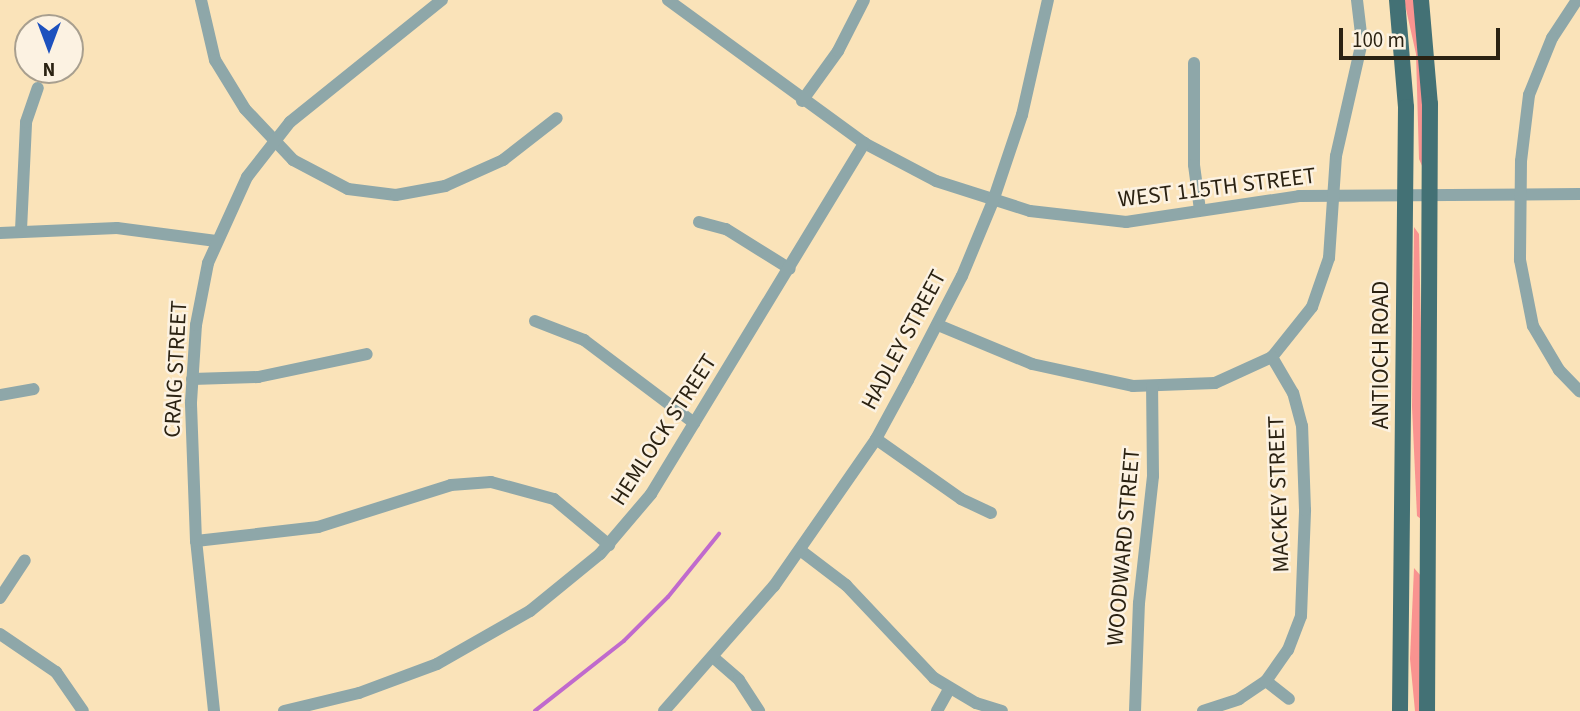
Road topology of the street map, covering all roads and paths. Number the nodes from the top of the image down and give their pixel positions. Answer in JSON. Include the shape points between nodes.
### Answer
{"nodes":[{"id":1,"x":201,"y":0,"type":"edge"},
{"id":2,"x":442,"y":0,"type":"edge"},
{"id":3,"x":668,"y":0,"type":"edge"},
{"id":4,"x":864,"y":0,"type":"edge"},
{"id":5,"x":1048,"y":0,"type":"edge"},
{"id":6,"x":1357,"y":0,"type":"edge"},
{"id":7,"x":1397,"y":0,"type":"edge"},
{"id":8,"x":1421,"y":0,"type":"edge"},
{"id":9,"x":1577,"y":0,"type":"edge"},
{"id":10,"x":1194,"y":63,"type":"dead end"},
{"id":11,"x":38,"y":88,"type":"dead end"},
{"id":12,"x":802,"y":102,"type":"junction"},
{"id":13,"x":557,"y":118,"type":"dead end"},
{"id":14,"x":275,"y":141,"type":"junction"},
{"id":15,"x":864,"y":143,"type":"junction"},
{"id":16,"x":1580,"y":194,"type":"edge"},
{"id":17,"x":1405,"y":195,"type":"junction"},
{"id":18,"x":1333,"y":196,"type":"junction"},
{"id":19,"x":1429,"y":196,"type":"junction"},
{"id":20,"x":1520,"y":198,"type":"junction"},
{"id":21,"x":993,"y":201,"type":"junction"},
{"id":22,"x":1200,"y":210,"type":"junction"},
{"id":23,"x":699,"y":222,"type":"dead end"},
{"id":24,"x":21,"y":230,"type":"junction"},
{"id":25,"x":0,"y":233,"type":"edge"},
{"id":26,"x":216,"y":241,"type":"junction"},
{"id":27,"x":790,"y":269,"type":"junction"},
{"id":28,"x":535,"y":321,"type":"dead end"},
{"id":29,"x":938,"y":325,"type":"junction"},
{"id":30,"x":368,"y":354,"type":"dead end"},
{"id":31,"x":1272,"y":357,"type":"junction"},
{"id":32,"x":192,"y":379,"type":"junction"},
{"id":33,"x":1152,"y":386,"type":"junction"},
{"id":34,"x":33,"y":389,"type":"dead end"},
{"id":35,"x":1580,"y":392,"type":"edge"},
{"id":36,"x":0,"y":395,"type":"edge"},
{"id":37,"x":694,"y":423,"type":"junction"},
{"id":38,"x":876,"y":439,"type":"junction"},
{"id":39,"x":992,"y":513,"type":"dead end"},
{"id":40,"x":196,"y":541,"type":"junction"},
{"id":41,"x":609,"y":545,"type":"junction"},
{"id":42,"x":800,"y":550,"type":"junction"},
{"id":43,"x":25,"y":560,"type":"dead end"},
{"id":44,"x":0,"y":598,"type":"edge"},
{"id":45,"x":0,"y":634,"type":"edge"},
{"id":46,"x":714,"y":658,"type":"junction"},
{"id":47,"x":1266,"y":681,"type":"junction"},
{"id":48,"x":950,"y":688,"type":"junction"},
{"id":49,"x":1289,"y":699,"type":"dead end"},
{"id":50,"x":83,"y":711,"type":"edge"},
{"id":51,"x":214,"y":711,"type":"edge"},
{"id":52,"x":284,"y":711,"type":"edge"},
{"id":53,"x":664,"y":711,"type":"edge"},
{"id":54,"x":759,"y":711,"type":"edge"},
{"id":55,"x":937,"y":711,"type":"edge"},
{"id":56,"x":1002,"y":711,"type":"edge"},
{"id":57,"x":1135,"y":711,"type":"edge"},
{"id":58,"x":1203,"y":711,"type":"edge"},
{"id":59,"x":1400,"y":711,"type":"edge"},
{"id":60,"x":1427,"y":711,"type":"edge"}],
"edges":[{"from":1,"to":14,"type":"street","via":[[206,34],[227,83]]},
{"from":2,"to":14,"type":"street","name":"CRAIG STREET","via":[[304,109]]},
{"from":3,"to":12,"type":"street","name":"WEST 115TH STREET"},
{"from":4,"to":12,"type":"street","via":[[838,51]]},
{"from":5,"to":21,"type":"street","name":"HADLEY STREET","via":[[1022,115]]},
{"from":6,"to":18,"type":"street","via":[[1362,42],[1336,156]]},
{"from":7,"to":17,"type":"main road","name":"ANTIOCH ROAD","via":[[1405,77]]},
{"from":8,"to":19,"type":"main road","name":"ANTIOCH ROAD","via":[[1430,104]]},
{"from":9,"to":20,"type":"street","via":[[1552,38],[1529,95]]},
{"from":10,"to":22,"type":"street","via":[[1194,165]]},
{"from":11,"to":24,"type":"street","via":[[26,122]]},
{"from":12,"to":15,"type":"street","name":"WEST 115TH STREET"},
{"from":13,"to":14,"type":"street","via":[[524,146],[479,173],[408,194],[372,194],[328,181],[293,160]]},
{"from":14,"to":26,"type":"street","name":"CRAIG STREET","via":[[241,187]]},
{"from":15,"to":21,"type":"street","name":"WEST 115TH STREET","via":[[936,181]]},
{"from":15,"to":27,"type":"street","name":"HEMLOCK STREET"},
{"from":16,"to":20,"type":"street","name":"WEST 115TH STREET"},
{"from":17,"to":18,"type":"street","name":"WEST 115TH STREET"},
{"from":17,"to":19,"type":"street","name":"WEST 115TH STREET"},
{"from":17,"to":59,"type":"main road","name":"ANTIOCH ROAD"},
{"from":18,"to":22,"type":"street","name":"WEST 115TH STREET","via":[[1273,198]]},
{"from":18,"to":31,"type":"street","via":[[1332,236],[1321,286],[1297,330]]},
{"from":19,"to":20,"type":"street","name":"WEST 115TH STREET"},
{"from":19,"to":60,"type":"main road","name":"ANTIOCH ROAD"},
{"from":20,"to":35,"type":"street","via":[[1525,301],[1544,349]]},
{"from":21,"to":22,"type":"street","name":"WEST 115TH STREET","via":[[1093,222],[1139,221]]},
{"from":21,"to":29,"type":"street","name":"HADLEY STREET"},
{"from":23,"to":27,"type":"street","via":[[726,229]]},
{"from":24,"to":25,"type":"street"},
{"from":24,"to":26,"type":"street","via":[[139,229]]},
{"from":26,"to":32,"type":"street","name":"CRAIG STREET","via":[[200,293]]},
{"from":27,"to":37,"type":"street","name":"HEMLOCK STREET"},
{"from":28,"to":37,"type":"street","via":[[584,340]]},
{"from":29,"to":33,"type":"street","via":[[998,352],[1063,373]]},
{"from":29,"to":38,"type":"street","name":"HADLEY STREET"},
{"from":30,"to":32,"type":"street","via":[[258,377]]},
{"from":31,"to":33,"type":"street","via":[[1215,383]]},
{"from":31,"to":47,"type":"street","name":"MACKEY STREET","via":[[1300,415],[1305,510],[1301,616],[1288,650]]},
{"from":32,"to":40,"type":"street","name":"CRAIG STREET"},
{"from":33,"to":57,"type":"street","name":"WOODWARD STREET","via":[[1153,476],[1139,603]]},
{"from":34,"to":36,"type":"street"},
{"from":37,"to":41,"type":"street","name":"HEMLOCK STREET","via":[[651,494]]},
{"from":38,"to":39,"type":"street","via":[[961,499]]},
{"from":38,"to":42,"type":"street","name":"HADLEY STREET"},
{"from":40,"to":41,"type":"street","via":[[318,527],[451,485],[491,482],[554,499]]},
{"from":40,"to":51,"type":"street","name":"CRAIG STREET"},
{"from":41,"to":52,"type":"street","name":"HEMLOCK STREET","via":[[557,592],[487,639],[397,681]]},
{"from":42,"to":46,"type":"street","name":"HADLEY STREET"},
{"from":42,"to":48,"type":"street","via":[[846,584],[919,665]]},
{"from":43,"to":44,"type":"street"},
{"from":45,"to":50,"type":"street","via":[[56,672]]},
{"from":46,"to":53,"type":"street","name":"HADLEY STREET"},
{"from":46,"to":54,"type":"street","via":[[739,680]]},
{"from":47,"to":49,"type":"street"},
{"from":47,"to":58,"type":"street","via":[[1239,699]]},
{"from":48,"to":55,"type":"street"},
{"from":48,"to":56,"type":"street"}]}
